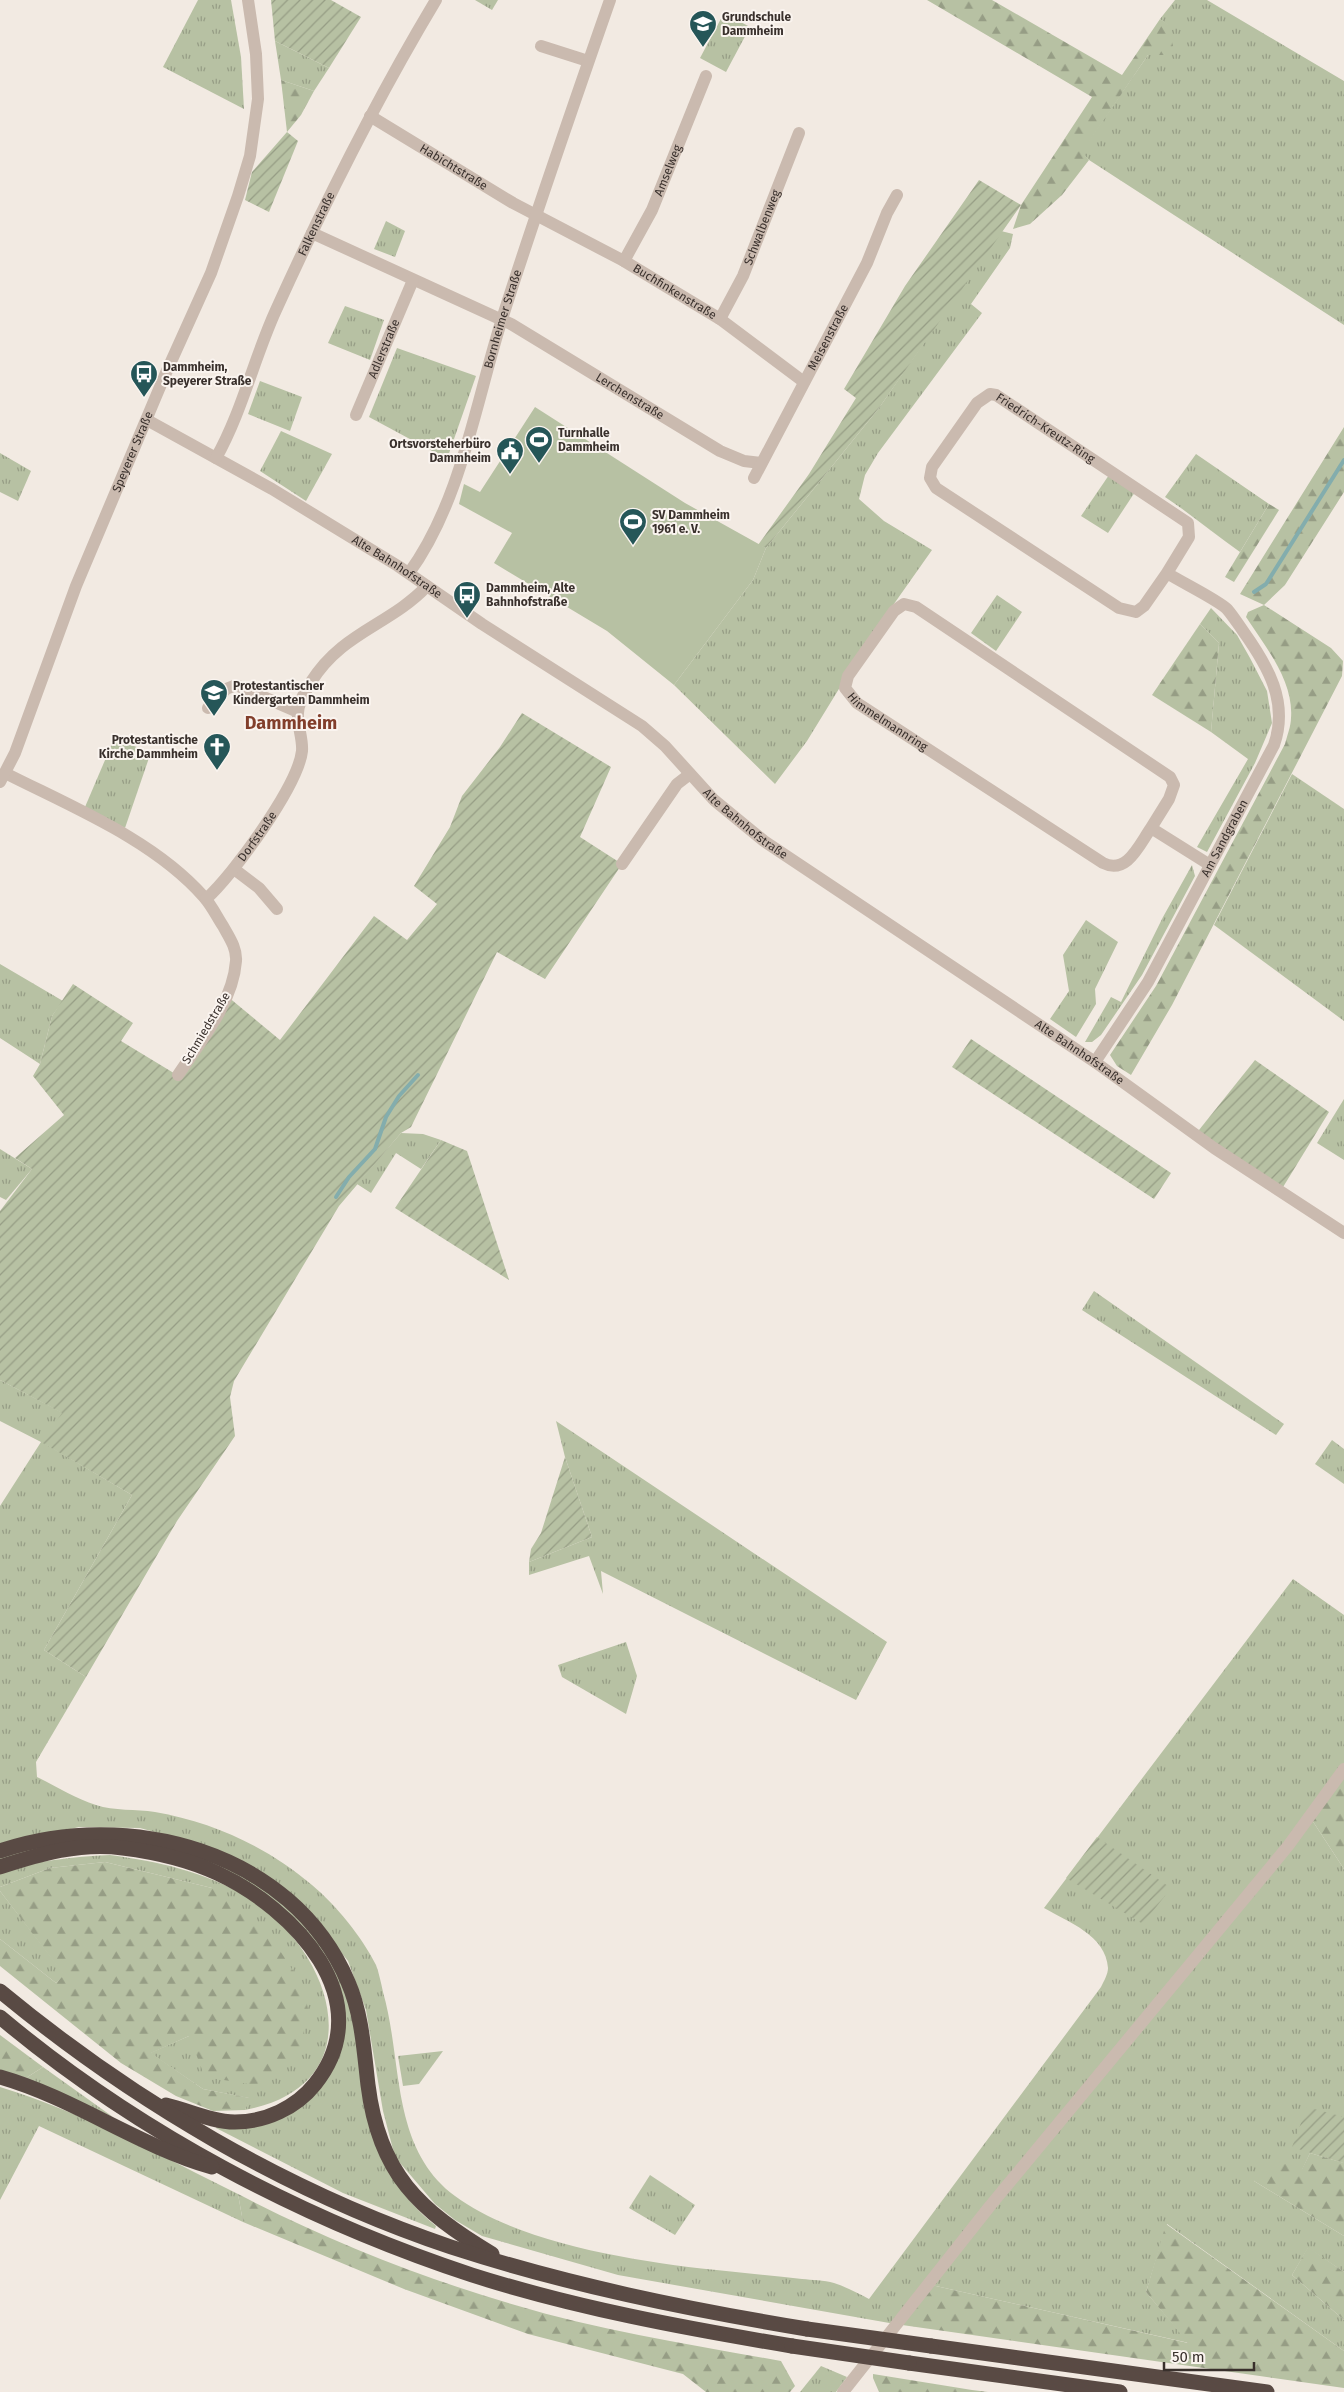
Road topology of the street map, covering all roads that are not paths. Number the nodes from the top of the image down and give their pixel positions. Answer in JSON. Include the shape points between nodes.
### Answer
{"nodes":[{"id":1,"x":248,"y":0,"type":"edge"},
{"id":2,"x":436,"y":0,"type":"edge"},
{"id":3,"x":610,"y":0,"type":"edge"},
{"id":4,"x":541,"y":46,"type":"dead end"},
{"id":5,"x":588,"y":61,"type":"junction"},
{"id":6,"x":706,"y":76,"type":"dead end"},
{"id":7,"x":370,"y":116,"type":"junction"},
{"id":8,"x":799,"y":133,"type":"dead end"},
{"id":9,"x":897,"y":195,"type":"dead end"},
{"id":10,"x":537,"y":215,"type":"junction"},
{"id":11,"x":312,"y":233,"type":"junction"},
{"id":12,"x":624,"y":262,"type":"junction"},
{"id":13,"x":413,"y":280,"type":"junction"},
{"id":14,"x":720,"y":319,"type":"junction"},
{"id":15,"x":502,"y":320,"type":"junction"},
{"id":16,"x":804,"y":382,"type":"junction"},
{"id":17,"x":356,"y":415,"type":"dead end"},
{"id":18,"x":147,"y":420,"type":"junction"},
{"id":19,"x":216,"y":458,"type":"junction"},
{"id":20,"x":761,"y":464,"type":"junction"},
{"id":21,"x":754,"y":478,"type":"dead end"},
{"id":22,"x":409,"y":573,"type":"junction"},
{"id":23,"x":1167,"y":573,"type":"junction"},
{"id":24,"x":427,"y":586,"type":"junction"},
{"id":25,"x":208,"y":708,"type":"dead end"},
{"id":26,"x":298,"y":712,"type":"junction"},
{"id":27,"x":690,"y":774,"type":"junction"},
{"id":28,"x":3,"y":777,"type":"edge"},
{"id":29,"x":1151,"y":828,"type":"junction"},
{"id":30,"x":622,"y":864,"type":"dead end"},
{"id":31,"x":1210,"y":865,"type":"junction"},
{"id":32,"x":234,"y":869,"type":"junction"},
{"id":33,"x":206,"y":899,"type":"junction"},
{"id":34,"x":276,"y":909,"type":"dead end"},
{"id":35,"x":1095,"y":1062,"type":"junction"},
{"id":36,"x":178,"y":1075,"type":"dead end"},
{"id":37,"x":1344,"y":1233,"type":"edge"},
{"id":38,"x":1344,"y":1769,"type":"edge"},
{"id":39,"x":0,"y":1851,"type":"edge"},
{"id":40,"x":0,"y":1867,"type":"edge"},
{"id":41,"x":0,"y":1991,"type":"edge"},
{"id":42,"x":0,"y":2017,"type":"edge"},
{"id":43,"x":0,"y":2078,"type":"edge"},
{"id":44,"x":152,"y":2103,"type":"junction"},
{"id":45,"x":232,"y":2173,"type":"junction"},
{"id":46,"x":512,"y":2266,"type":"junction"},
{"id":47,"x":843,"y":2392,"type":"edge"},
{"id":48,"x":1120,"y":2392,"type":"edge"},
{"id":49,"x":1267,"y":2392,"type":"edge"}],
"edges":[{"from":1,"to":18,"type":"street","name":"Speyerer Straße","via":[[258,84],[250,156],[211,273]]},
{"from":2,"to":7,"type":"street","name":"Falkenstraße"},
{"from":3,"to":5,"type":"street","name":"Bornheimer Straße"},
{"from":4,"to":5,"type":"street"},
{"from":5,"to":10,"type":"street","name":"Bornheimer Straße"},
{"from":6,"to":12,"type":"street","name":"Amselweg","via":[[652,210]]},
{"from":7,"to":10,"type":"street","name":"Habichtstraße"},
{"from":7,"to":11,"type":"street","name":"Falkenstraße"},
{"from":8,"to":14,"type":"street","name":"Schwalbenweg","via":[[743,276]]},
{"from":9,"to":16,"type":"street","name":"Meisenstraße","via":[[867,263]]},
{"from":10,"to":12,"type":"street","name":"Buchfinkenstraße"},
{"from":10,"to":15,"type":"street","name":"Bornheimer Straße"},
{"from":11,"to":13,"type":"street"},
{"from":11,"to":19,"type":"street","name":"Falkenstraße","via":[[275,313]]},
{"from":12,"to":14,"type":"street","name":"Buchfinkenstraße"},
{"from":13,"to":15,"type":"street"},
{"from":13,"to":17,"type":"street","name":"Adlerstraße"},
{"from":14,"to":16,"type":"street","name":"Buchfinkenstraße"},
{"from":15,"to":20,"type":"street","name":"Lerchenstraße","via":[[720,451]]},
{"from":15,"to":22,"type":"street","name":"Bornheimer Straße","via":[[447,501],[433,534]]},
{"from":16,"to":20,"type":"street","name":"Meisenstraße"},
{"from":18,"to":19,"type":"street","name":"Alte Bahnhofstraße"},
{"from":18,"to":28,"type":"street","name":"Speyerer Straße","via":[[76,586]]},
{"from":19,"to":22,"type":"street","name":"Alte Bahnhofstraße"},
{"from":20,"to":21,"type":"street","name":"Meisenstraße"},
{"from":22,"to":24,"type":"street","name":"Alte Bahnhofstraße"},
{"from":23,"to":23,"type":"street","name":"Friedrich-Kreutz-Ring","via":[[1144,606],[1136,612],[1119,608],[936,488],[930,478],[932,467],[977,403],[990,394],[996,395],[1188,523],[1189,537]]},
{"from":23,"to":31,"type":"street","name":"Am Sandgraben","via":[[1226,608],[1266,667],[1278,698],[1280,723],[1274,745]]},
{"from":24,"to":26,"type":"street","via":[[334,653],[311,683]]},
{"from":24,"to":27,"type":"street","name":"Alte Bahnhofstraße","via":[[642,726]]},
{"from":25,"to":26,"type":"street","via":[[236,685]]},
{"from":26,"to":32,"type":"street","name":"Dorfstraße","via":[[302,751],[296,772],[262,830]]},
{"from":27,"to":30,"type":"street","via":[[674,789]]},
{"from":27,"to":35,"type":"street","name":"Alte Bahnhofstraße","via":[[728,813],[785,856]]},
{"from":28,"to":33,"type":"street","via":[[102,822],[184,878]]},
{"from":29,"to":29,"type":"street","name":"Himmelmannring","via":[[1126,862],[1119,867],[1109,866],[857,703],[846,688],[848,676],[894,611],[904,604],[916,607],[1170,777],[1174,784],[1172,792]]},
{"from":29,"to":31,"type":"street"},
{"from":31,"to":35,"type":"street","name":"Am Sandgraben","via":[[1148,982]]},
{"from":32,"to":33,"type":"street","name":"Dorfstraße"},
{"from":32,"to":34,"type":"street","via":[[258,888]]},
{"from":33,"to":36,"type":"street","name":"Schmiedstraße","via":[[235,948],[234,976],[222,1005]]},
{"from":35,"to":37,"type":"street","name":"Alte Bahnhofstraße","via":[[1201,1140]]},
{"from":38,"to":47,"type":"street","via":[[1288,1846],[973,2228]]},
{"from":39,"to":46,"type":"highway","via":[[65,1835],[108,1833],[146,1836],[223,1860],[274,1891],[321,1935],[350,1985],[362,2036],[374,2117],[391,2163],[412,2194],[445,2224]]},
{"from":40,"to":44,"type":"highway","via":[[47,1853],[99,1847],[145,1851],[185,1861],[231,1880],[266,1902],[303,1936],[323,1965],[334,1992],[337,2034],[327,2066],[309,2092],[277,2113],[235,2122]]},
{"from":41,"to":44,"type":"highway"},
{"from":42,"to":45,"type":"highway","via":[[104,2094]]},
{"from":43,"to":45,"type":"highway","via":[[66,2102],[188,2160]]},
{"from":44,"to":46,"type":"highway","via":[[315,2192],[386,2222]]},
{"from":45,"to":48,"type":"highway","bridge":true,"via":[[331,2221],[474,2275],[579,2305],[792,2346]]},
{"from":46,"to":49,"type":"highway","bridge":true,"via":[[612,2293],[807,2329]]}]}
